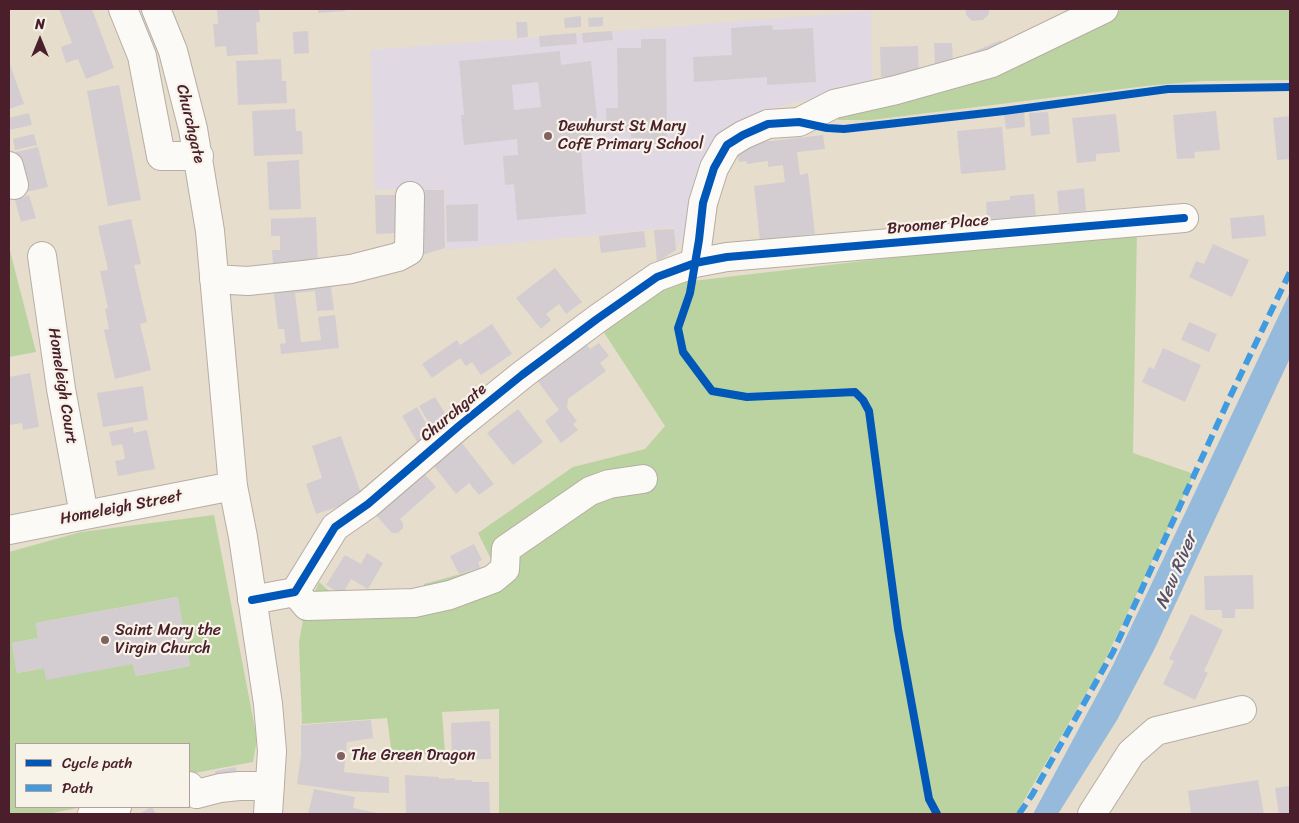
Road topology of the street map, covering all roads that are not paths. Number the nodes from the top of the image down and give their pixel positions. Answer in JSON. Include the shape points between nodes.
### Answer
{"nodes":[{"id":1,"x":123,"y":9,"type":"edge"},
{"id":2,"x":156,"y":9,"type":"edge"},
{"id":3,"x":1104,"y":9,"type":"edge"},
{"id":4,"x":199,"y":156,"type":"junction"},
{"id":5,"x":410,"y":196,"type":"dead end"},
{"id":6,"x":1184,"y":218,"type":"dead end"},
{"id":7,"x":42,"y":256,"type":"dead end"},
{"id":8,"x":695,"y":263,"type":"junction"},
{"id":9,"x":214,"y":279,"type":"junction"},
{"id":10,"x":643,"y":479,"type":"dead end"},
{"id":11,"x":234,"y":486,"type":"junction"},
{"id":12,"x":84,"y":515,"type":"junction"},
{"id":13,"x":9,"y":530,"type":"edge"},
{"id":14,"x":295,"y":592,"type":"junction"},
{"id":15,"x":252,"y":600,"type":"junction"},
{"id":16,"x":1242,"y":710,"type":"dead end"},
{"id":17,"x":270,"y":786,"type":"junction"},
{"id":18,"x":190,"y":787,"type":"edge"},
{"id":19,"x":113,"y":808,"type":"edge"},
{"id":20,"x":92,"y":814,"type":"edge"},
{"id":21,"x":268,"y":814,"type":"edge"},
{"id":22,"x":1092,"y":814,"type":"edge"}],
"edges":[{"from":1,"to":4,"type":"street","via":[[142,56],[161,156]]},
{"from":2,"to":4,"type":"street","name":"Churchgate","via":[[173,51]]},
{"from":3,"to":8,"type":"street","via":[[992,63],[834,104],[799,122],[768,124],[743,135],[727,145],[711,174],[703,203]]},
{"from":4,"to":9,"type":"street","name":"Churchgate"},
{"from":5,"to":9,"type":"street","via":[[409,251],[398,257],[351,269],[248,281]]},
{"from":6,"to":8,"type":"street","name":"Broomer Place","via":[[727,257]]},
{"from":7,"to":12,"type":"street","name":"Homeleigh Court","via":[[60,389]]},
{"from":8,"to":14,"type":"street","name":"Churchgate","via":[[657,277],[522,374],[460,424],[368,504],[335,527]]},
{"from":9,"to":11,"type":"street","name":"Churchgate"},
{"from":10,"to":14,"type":"street","via":[[609,484],[590,491],[506,549],[505,569],[493,579],[450,595],[414,603],[307,606]]},
{"from":11,"to":12,"type":"street","name":"Homeleigh Street"},
{"from":11,"to":15,"type":"street","name":"Churchgate"},
{"from":12,"to":13,"type":"street","name":"Homeleigh Street"},
{"from":14,"to":15,"type":"street"},
{"from":15,"to":17,"type":"street","name":"Churchgate","via":[[268,704],[272,751]]},
{"from":16,"to":22,"type":"street","via":[[1156,732],[1131,753]]},
{"from":17,"to":18,"type":"street","via":[[220,788],[197,794]]},
{"from":17,"to":21,"type":"street","name":"Churchgate"},
{"from":19,"to":20,"type":"street"}]}
